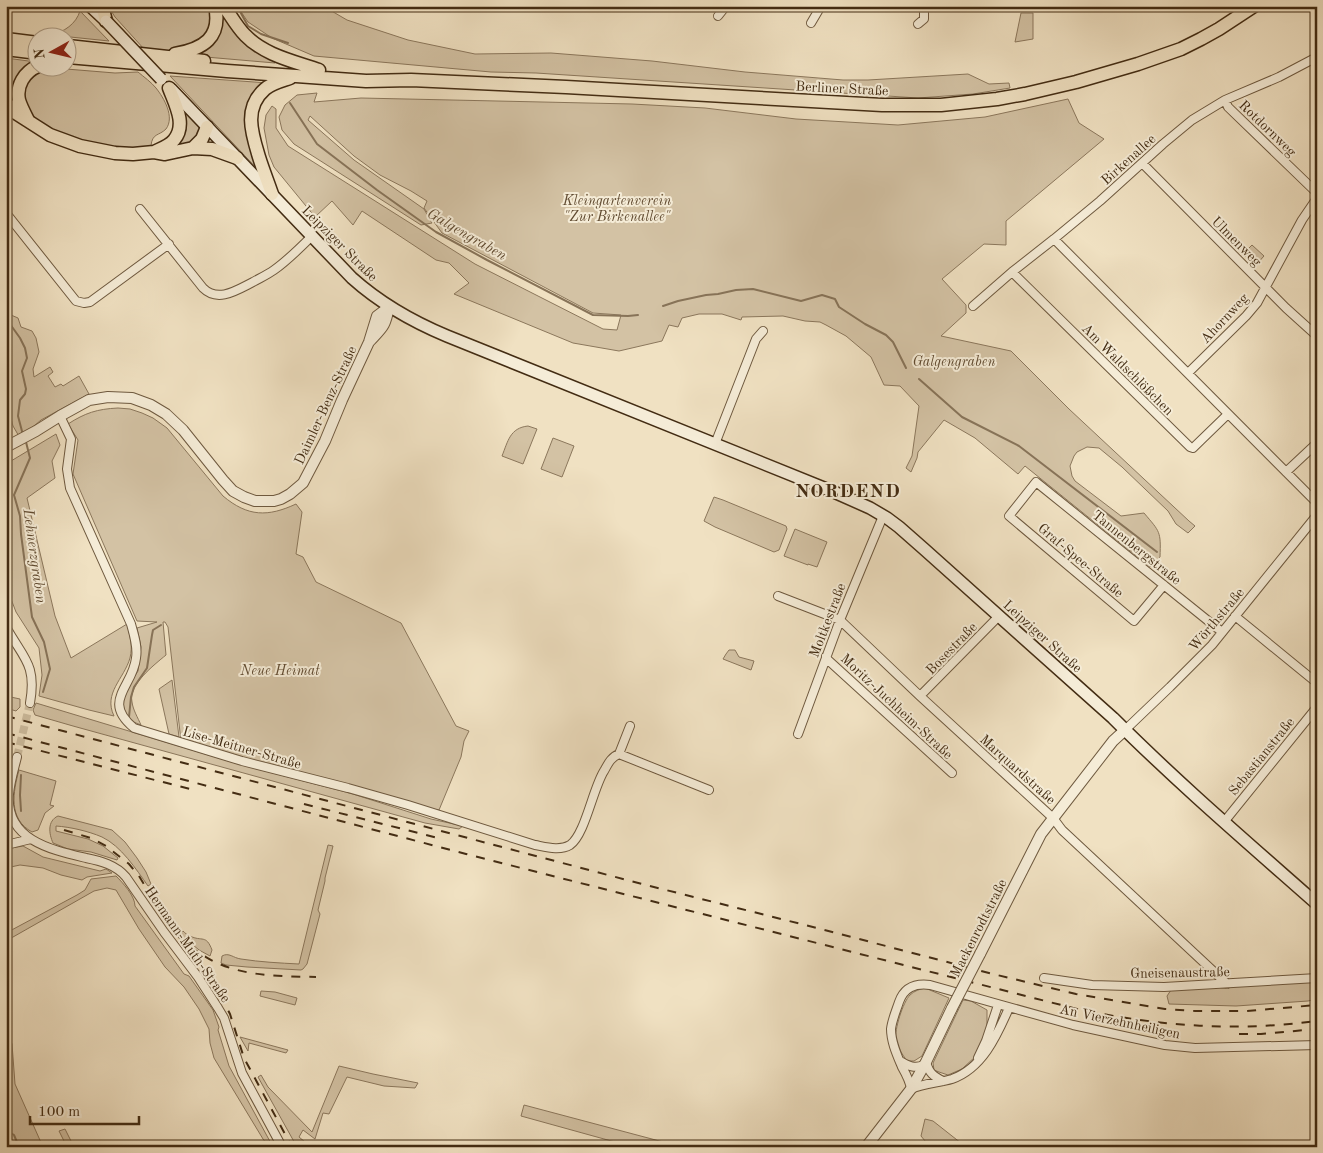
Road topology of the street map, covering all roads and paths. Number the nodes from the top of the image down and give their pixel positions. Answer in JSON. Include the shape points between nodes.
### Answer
{"nodes":[{"id":1,"x":90,"y":6,"type":"edge"},
{"id":2,"x":215,"y":6,"type":"edge"},
{"id":3,"x":224,"y":6,"type":"edge"},
{"id":4,"x":726,"y":6,"type":"edge"},
{"id":5,"x":821,"y":6,"type":"edge"},
{"id":6,"x":924,"y":6,"type":"edge"},
{"id":7,"x":1254,"y":6,"type":"edge"},
{"id":8,"x":102,"y":14,"type":"edge"},
{"id":9,"x":718,"y":16,"type":"dead end"},
{"id":10,"x":811,"y":23,"type":"dead end"},
{"id":11,"x":918,"y":24,"type":"dead end"},
{"id":12,"x":6,"y":39,"type":"edge"},
{"id":13,"x":28,"y":42,"type":"edge"},
{"id":14,"x":78,"y":47,"type":"edge"},
{"id":15,"x":6,"y":49,"type":"edge"},
{"id":16,"x":28,"y":52,"type":"edge"},
{"id":17,"x":165,"y":56,"type":"junction"},
{"id":18,"x":1317,"y":57,"type":"edge"},
{"id":19,"x":78,"y":59,"type":"edge"},
{"id":20,"x":319,"y":70,"type":"junction"},
{"id":21,"x":28,"y":73,"type":"edge"},
{"id":22,"x":297,"y":76,"type":"junction"},
{"id":23,"x":411,"y":80,"type":"junction"},
{"id":24,"x":165,"y":84,"type":"junction"},
{"id":25,"x":1225,"y":100,"type":"junction"},
{"id":26,"x":6,"y":102,"type":"edge"},
{"id":27,"x":28,"y":120,"type":"junction"},
{"id":28,"x":207,"y":127,"type":"junction"},
{"id":29,"x":193,"y":148,"type":"junction"},
{"id":30,"x":157,"y":152,"type":"junction"},
{"id":31,"x":237,"y":158,"type":"junction"},
{"id":32,"x":1142,"y":163,"type":"junction"},
{"id":33,"x":1317,"y":193,"type":"edge"},
{"id":34,"x":272,"y":194,"type":"junction"},
{"id":35,"x":1317,"y":198,"type":"edge"},
{"id":36,"x":140,"y":209,"type":"dead end"},
{"id":37,"x":6,"y":213,"type":"edge"},
{"id":38,"x":312,"y":236,"type":"junction"},
{"id":39,"x":1054,"y":239,"type":"junction"},
{"id":40,"x":169,"y":244,"type":"junction"},
{"id":41,"x":1012,"y":272,"type":"junction"},
{"id":42,"x":1266,"y":288,"type":"junction"},
{"id":43,"x":973,"y":306,"type":"dead end"},
{"id":44,"x":389,"y":307,"type":"junction"},
{"id":45,"x":763,"y":331,"type":"dead end"},
{"id":46,"x":1317,"y":336,"type":"edge"},
{"id":47,"x":1188,"y":373,"type":"junction"},
{"id":48,"x":1228,"y":414,"type":"junction"},
{"id":49,"x":60,"y":416,"type":"junction"},
{"id":50,"x":1317,"y":443,"type":"edge"},
{"id":51,"x":715,"y":444,"type":"junction"},
{"id":52,"x":6,"y":447,"type":"edge"},
{"id":53,"x":1286,"y":472,"type":"junction"},
{"id":54,"x":1036,"y":482,"type":"joint"},
{"id":55,"x":1317,"y":503,"type":"edge"},
{"id":56,"x":1317,"y":515,"type":"edge"},
{"id":57,"x":883,"y":516,"type":"junction"},
{"id":58,"x":1164,"y":585,"type":"junction"},
{"id":59,"x":778,"y":596,"type":"dead end"},
{"id":60,"x":999,"y":616,"type":"junction"},
{"id":61,"x":1235,"y":616,"type":"junction"},
{"id":62,"x":840,"y":620,"type":"junction"},
{"id":63,"x":6,"y":627,"type":"edge"},
{"id":64,"x":1222,"y":632,"type":"junction"},
{"id":65,"x":826,"y":656,"type":"junction"},
{"id":66,"x":1317,"y":683,"type":"edge"},
{"id":67,"x":920,"y":696,"type":"junction"},
{"id":68,"x":30,"y":700,"type":"tunnel mouth"},
{"id":69,"x":1317,"y":707,"type":"edge"},
{"id":70,"x":630,"y":726,"type":"dead end"},
{"id":71,"x":1125,"y":730,"type":"junction"},
{"id":72,"x":798,"y":734,"type":"dead end"},
{"id":73,"x":617,"y":754,"type":"junction"},
{"id":74,"x":17,"y":757,"type":"tunnel mouth"},
{"id":75,"x":952,"y":774,"type":"dead end"},
{"id":76,"x":709,"y":790,"type":"dead end"},
{"id":77,"x":1053,"y":818,"type":"junction"},
{"id":78,"x":10,"y":822,"type":"edge"},
{"id":79,"x":1224,"y":822,"type":"junction"},
{"id":80,"x":31,"y":840,"type":"junction"},
{"id":81,"x":6,"y":845,"type":"edge"},
{"id":82,"x":1317,"y":904,"type":"edge"},
{"id":83,"x":1044,"y":978,"type":"dead end"},
{"id":84,"x":1317,"y":978,"type":"edge"},
{"id":85,"x":1227,"y":984,"type":"junction"},
{"id":86,"x":998,"y":1005,"type":"junction"},
{"id":87,"x":1009,"y":1008,"type":"junction"},
{"id":88,"x":1317,"y":1044,"type":"edge"},
{"id":89,"x":900,"y":1061,"type":"junction"},
{"id":90,"x":925,"y":1063,"type":"junction"},
{"id":91,"x":974,"y":1065,"type":"junction"},
{"id":92,"x":943,"y":1081,"type":"junction"},
{"id":93,"x":911,"y":1089,"type":"junction"},
{"id":94,"x":282,"y":1147,"type":"edge"},
{"id":95,"x":866,"y":1147,"type":"edge"}],
"edges":[{"from":1,"to":8,"type":"main road","name":"Leipziger Straße"},
{"from":2,"to":17,"type":"highway","via":[[216,28],[210,38],[190,51]]},
{"from":3,"to":20,"type":"highway","via":[[254,44],[266,52]]},
{"from":4,"to":9,"type":"street"},
{"from":5,"to":10,"type":"street"},
{"from":6,"to":11,"type":"street","via":[[924,19]]},
{"from":7,"to":23,"type":"highway","name":"Berliner Straße","via":[[1188,46],[1108,74],[1034,93],[941,105],[882,106]]},
{"from":8,"to":24,"type":"main road","name":"Leipziger Straße","bridge":true},
{"from":12,"to":13,"type":"highway"},
{"from":14,"to":17,"type":"highway"},
{"from":15,"to":16,"type":"highway"},
{"from":17,"to":20,"type":"highway"},
{"from":18,"to":25,"type":"street","name":"Birkenallee","via":[[1279,78]]},
{"from":19,"to":22,"type":"highway"},
{"from":20,"to":23,"type":"highway"},
{"from":21,"to":27,"type":"highway","via":[[18,91]]},
{"from":22,"to":23,"type":"highway","via":[[366,81]]},
{"from":22,"to":34,"type":"highway","via":[[266,88],[251,110],[252,136]]},
{"from":24,"to":28,"type":"main road","name":"Leipziger Straße"},
{"from":24,"to":30,"type":"highway","via":[[180,126],[174,140]]},
{"from":25,"to":32,"type":"street","name":"Birkenallee","via":[[1192,120]]},
{"from":25,"to":33,"type":"street","name":"Rotdornweg","via":[[1228,107]]},
{"from":26,"to":27,"type":"highway","via":[[14,112]]},
{"from":27,"to":30,"type":"highway","via":[[50,135],[80,146],[115,153]]},
{"from":28,"to":29,"type":"highway"},
{"from":28,"to":31,"type":"main road","name":"Leipziger Straße"},
{"from":29,"to":30,"type":"highway"},
{"from":29,"to":31,"type":"highway","via":[[212,149]]},
{"from":31,"to":34,"type":"main road","name":"Leipziger Straße"},
{"from":32,"to":39,"type":"street","name":"Birkenallee"},
{"from":32,"to":42,"type":"street","name":"Ulmenweg"},
{"from":34,"to":38,"type":"main road","name":"Leipziger Straße"},
{"from":35,"to":42,"type":"street","name":"Ahornweg"},
{"from":36,"to":40,"type":"street"},
{"from":37,"to":40,"type":"street","via":[[76,300],[84,303],[90,302]]},
{"from":38,"to":40,"type":"street","via":[[273,271],[224,295],[208,293]]},
{"from":38,"to":44,"type":"main road","name":"Leipziger Straße","via":[[352,278]]},
{"from":39,"to":41,"type":"street","name":"Birkenallee"},
{"from":39,"to":47,"type":"street"},
{"from":41,"to":43,"type":"street","name":"Birkenallee"},
{"from":41,"to":48,"type":"street","name":"Am Waldschlößchen","via":[[1190,447],[1193,448]]},
{"from":42,"to":46,"type":"street","name":"Ulmenweg"},
{"from":42,"to":47,"type":"street","name":"Ahornweg","via":[[1252,310]]},
{"from":44,"to":49,"type":"street","name":"Daimler-Benz-Straße","via":[[386,323],[369,342],[303,483],[274,501],[255,500],[233,491],[183,430],[151,405],[132,398],[108,397],[89,400]]},
{"from":44,"to":51,"type":"main road","name":"Leipziger Straße","via":[[447,336]]},
{"from":45,"to":51,"type":"street","via":[[756,339]]},
{"from":47,"to":48,"type":"street"},
{"from":48,"to":53,"type":"street"},
{"from":49,"to":52,"type":"street","name":"Daimler-Benz-Straße"},
{"from":49,"to":73,"type":"street","name":"Lise-Meitner-Straße","via":[[71,439],[67,469],[70,488],[136,640],[132,674],[119,706],[125,721],[134,728],[242,761],[408,805],[535,845],[556,848],[570,845],[578,835],[598,782]]},
{"from":50,"to":53,"type":"street"},
{"from":51,"to":57,"type":"main road","name":"Leipziger Straße","via":[[867,506]]},
{"from":53,"to":55,"type":"street"},
{"from":54,"to":58,"type":"street","name":"Tannenbergstraße"},
{"from":54,"to":58,"type":"street","name":"Graf-Spee-Straße","via":[[1010,516],[1134,621]]},
{"from":56,"to":61,"type":"street","name":"Wörthstraße"},
{"from":57,"to":60,"type":"main road","name":"Leipziger Straße","via":[[921,545]]},
{"from":57,"to":62,"type":"street","name":"Moltkestraße"},
{"from":58,"to":64,"type":"street","name":"Tannenbergstraße"},
{"from":59,"to":62,"type":"street","name":"Marquardstraße"},
{"from":60,"to":67,"type":"street","name":"Bosestraße"},
{"from":60,"to":71,"type":"main road","name":"Leipziger Straße"},
{"from":61,"to":64,"type":"street","name":"Wörthstraße"},
{"from":61,"to":66,"type":"street"},
{"from":62,"to":65,"type":"street","name":"Moltkestraße"},
{"from":62,"to":67,"type":"street","name":"Marquardstraße"},
{"from":63,"to":68,"type":"street","via":[[29,664]]},
{"from":64,"to":71,"type":"street","name":"Wörthstraße"},
{"from":65,"to":72,"type":"street","name":"Moltkestraße"},
{"from":65,"to":75,"type":"street","name":"Moritz-Juchheim-Straße"},
{"from":67,"to":77,"type":"street","name":"Marquardstraße"},
{"from":69,"to":79,"type":"street","name":"Sebastianstraße"},
{"from":70,"to":73,"type":"street"},
{"from":71,"to":77,"type":"street","name":"Mackenrodtstraße"},
{"from":71,"to":79,"type":"main road","name":"Leipziger Straße"},
{"from":73,"to":76,"type":"street"},
{"from":74,"to":78,"type":"street","name":"Hermann-Muth-Straße","via":[[8,796]]},
{"from":77,"to":85,"type":"street","name":"Marquardstraße"},
{"from":77,"to":90,"type":"street","name":"Mackenrodtstraße","bridge":true,"via":[[1040,835]]},
{"from":78,"to":80,"type":"street","name":"Hermann-Muth-Straße"},
{"from":79,"to":82,"type":"main road","name":"Leipziger Straße"},
{"from":80,"to":81,"type":"street"},
{"from":80,"to":94,"type":"street","name":"Hermann-Muth-Straße","via":[[121,870],[224,1018],[242,1073]]},
{"from":83,"to":85,"type":"street","name":"Gneisenaustraße","via":[[1092,986]]},
{"from":84,"to":85,"type":"street","name":"Gneisenaustraße"},
{"from":86,"to":87,"type":"street","name":"An Vierzehnheiligen"},
{"from":86,"to":89,"type":"street","name":"An Vierzehnheiligen","via":[[930,985],[908,988],[902,993],[891,1028]]},
{"from":86,"to":91,"type":"street"},
{"from":87,"to":88,"type":"street","name":"An Vierzehnheiligen","via":[[1165,1046]]},
{"from":87,"to":91,"type":"street","via":[[986,1053]]},
{"from":89,"to":90,"type":"street","via":[[914,1067]]},
{"from":89,"to":93,"type":"street","name":"An Vierzehnheiligen"},
{"from":90,"to":92,"type":"street","via":[[934,1077]]},
{"from":90,"to":93,"type":"street","name":"Mackenrodtstraße"},
{"from":91,"to":92,"type":"street","via":[[966,1073]]},
{"from":92,"to":93,"type":"street"},
{"from":93,"to":95,"type":"street","name":"Mackenrodtstraße"}]}
